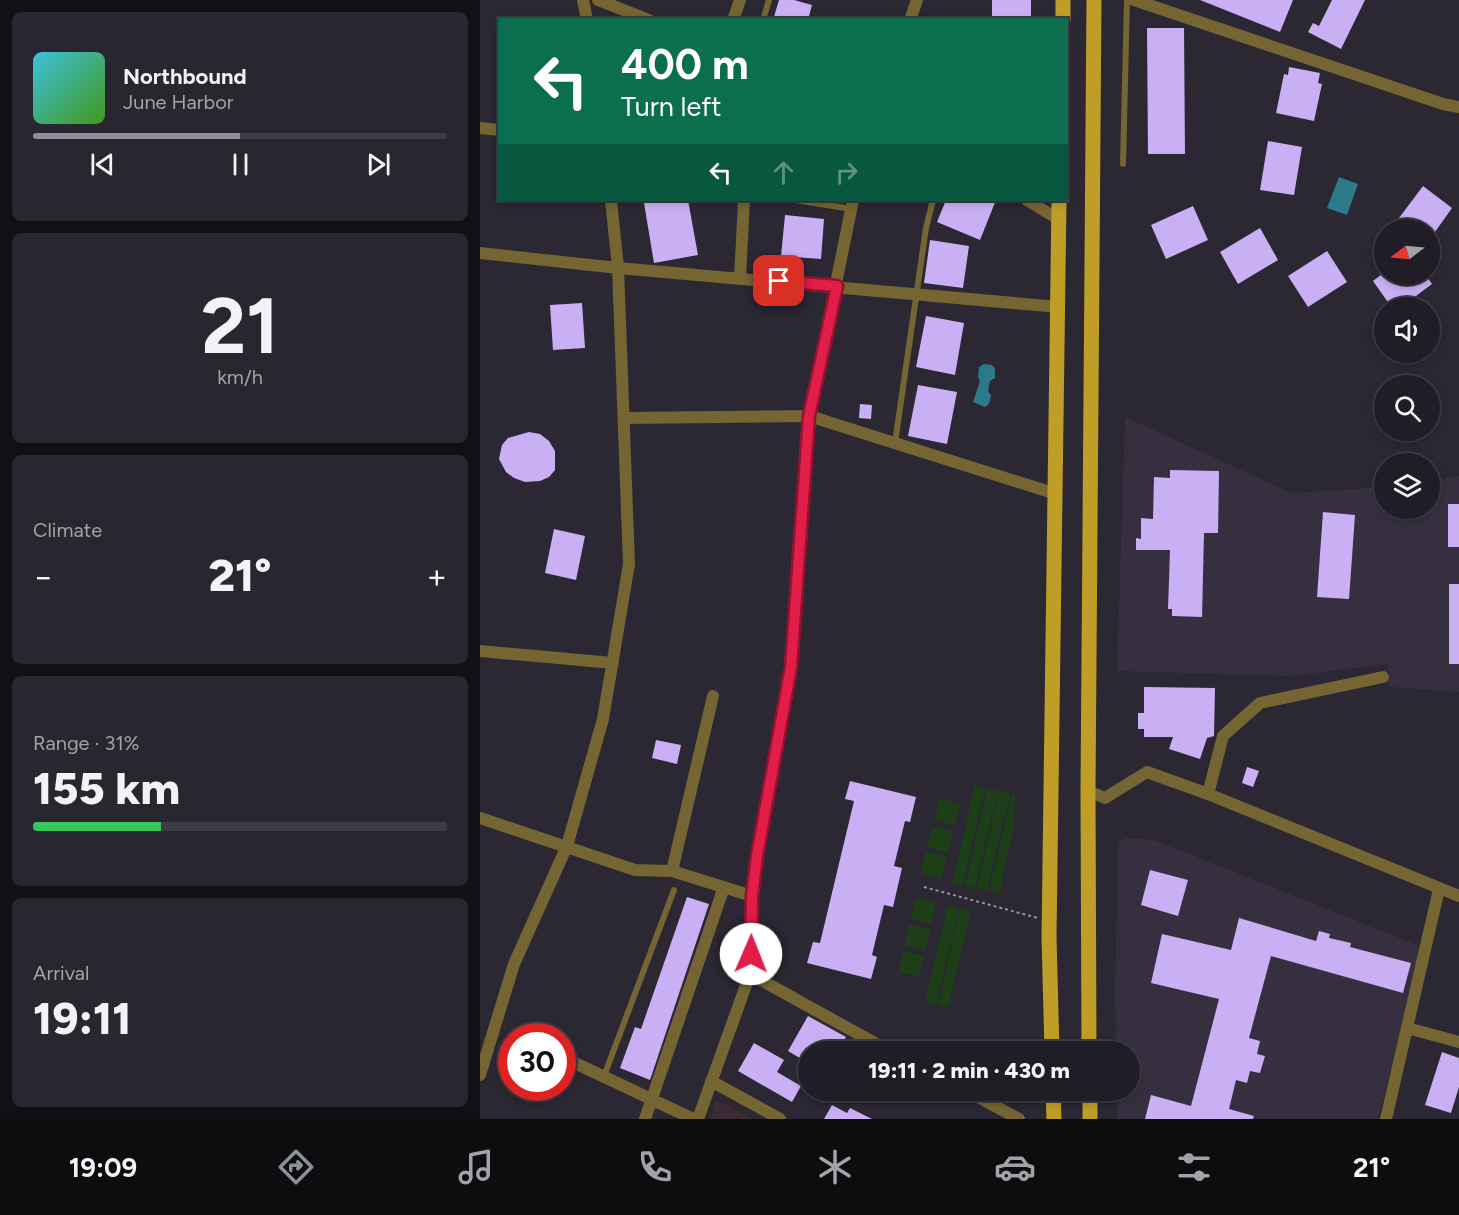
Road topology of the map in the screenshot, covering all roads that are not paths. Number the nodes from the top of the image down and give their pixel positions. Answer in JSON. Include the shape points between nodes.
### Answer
{"nodes":[{"id":1,"x":584,"y":0,"type":"edge"},
{"id":2,"x":598,"y":0,"type":"edge"},
{"id":3,"x":740,"y":0,"type":"edge"},
{"id":4,"x":769,"y":0,"type":"edge"},
{"id":5,"x":917,"y":0,"type":"edge"},
{"id":6,"x":1063,"y":0,"type":"edge"},
{"id":7,"x":1094,"y":0,"type":"edge"},
{"id":8,"x":1127,"y":0,"type":"edge"},
{"id":9,"x":1134,"y":0,"type":"edge"},
{"id":10,"x":587,"y":18,"type":"edge"},
{"id":11,"x":645,"y":18,"type":"edge"},
{"id":12,"x":735,"y":18,"type":"edge"},
{"id":13,"x":764,"y":18,"type":"edge"},
{"id":14,"x":911,"y":18,"type":"edge"},
{"id":15,"x":1063,"y":18,"type":"edge"},
{"id":16,"x":1459,"y":106,"type":"edge"},
{"id":17,"x":480,"y":128,"type":"edge"},
{"id":18,"x":498,"y":130,"type":"edge"},
{"id":19,"x":1123,"y":164,"type":"dead end"},
{"id":20,"x":610,"y":201,"type":"edge"},
{"id":21,"x":744,"y":201,"type":"edge"},
{"id":22,"x":810,"y":201,"type":"edge"},
{"id":23,"x":933,"y":201,"type":"edge"},
{"id":24,"x":1029,"y":201,"type":"edge"},
{"id":25,"x":1059,"y":201,"type":"edge"},
{"id":26,"x":853,"y":204,"type":"edge"},
{"id":27,"x":1058,"y":219,"type":"junction"},
{"id":28,"x":480,"y":253,"type":"edge"},
{"id":29,"x":618,"y":268,"type":"junction"},
{"id":30,"x":740,"y":278,"type":"junction"},
{"id":31,"x":837,"y":286,"type":"junction"},
{"id":32,"x":918,"y":294,"type":"junction"},
{"id":33,"x":1059,"y":307,"type":"junction"},
{"id":34,"x":809,"y":416,"type":"junction"},
{"id":35,"x":625,"y":418,"type":"junction"},
{"id":36,"x":895,"y":443,"type":"junction"},
{"id":37,"x":1053,"y":493,"type":"junction"},
{"id":38,"x":480,"y":651,"type":"edge"},
{"id":39,"x":613,"y":663,"type":"junction"},
{"id":40,"x":1383,"y":677,"type":"dead end"},
{"id":41,"x":713,"y":696,"type":"dead end"},
{"id":42,"x":1088,"y":791,"type":"junction"},
{"id":43,"x":1208,"y":794,"type":"junction"},
{"id":44,"x":480,"y":818,"type":"edge"},
{"id":45,"x":567,"y":846,"type":"junction"},
{"id":46,"x":672,"y":871,"type":"junction"},
{"id":47,"x":724,"y":887,"type":"junction"},
{"id":48,"x":1439,"y":889,"type":"junction"},
{"id":49,"x":674,"y":890,"type":"dead end"},
{"id":50,"x":752,"y":896,"type":"junction"},
{"id":51,"x":1459,"y":896,"type":"edge"},
{"id":52,"x":750,"y":974,"type":"junction"},
{"id":53,"x":1407,"y":1028,"type":"junction"},
{"id":54,"x":871,"y":1041,"type":"edge"},
{"id":55,"x":1052,"y":1041,"type":"edge"},
{"id":56,"x":1089,"y":1041,"type":"edge"},
{"id":57,"x":1459,"y":1042,"type":"edge"},
{"id":58,"x":576,"y":1064,"type":"edge"},
{"id":59,"x":480,"y":1075,"type":"edge"},
{"id":60,"x":603,"y":1077,"type":"junction"},
{"id":61,"x":711,"y":1082,"type":"junction"},
{"id":62,"x":653,"y":1100,"type":"junction"},
{"id":63,"x":985,"y":1101,"type":"edge"},
{"id":64,"x":1053,"y":1101,"type":"edge"},
{"id":65,"x":1090,"y":1101,"type":"edge"},
{"id":66,"x":645,"y":1119,"type":"edge"},
{"id":67,"x":695,"y":1119,"type":"edge"},
{"id":68,"x":780,"y":1119,"type":"edge"},
{"id":69,"x":1019,"y":1119,"type":"edge"},
{"id":70,"x":1054,"y":1119,"type":"edge"},
{"id":71,"x":1090,"y":1119,"type":"edge"},
{"id":72,"x":1386,"y":1119,"type":"edge"}],
"edges":[{"from":1,"to":10,"type":"street"},
{"from":2,"to":11,"type":"street"},
{"from":3,"to":12,"type":"street"},
{"from":4,"to":13,"type":"lane"},
{"from":5,"to":14,"type":"street"},
{"from":6,"to":15,"type":"main road"},
{"from":7,"to":42,"type":"main road"},
{"from":8,"to":19,"type":"lane"},
{"from":9,"to":16,"type":"street","via":[[1443,104]]},
{"from":17,"to":18,"type":"street"},
{"from":20,"to":29,"type":"street"},
{"from":21,"to":30,"type":"street"},
{"from":22,"to":26,"type":"lane"},
{"from":23,"to":32,"type":"lane"},
{"from":24,"to":27,"type":"street"},
{"from":25,"to":27,"type":"main road"},
{"from":26,"to":31,"type":"street"},
{"from":27,"to":33,"type":"main road"},
{"from":28,"to":29,"type":"street"},
{"from":29,"to":30,"type":"street"},
{"from":29,"to":35,"type":"street"},
{"from":30,"to":31,"type":"street"},
{"from":31,"to":32,"type":"street"},
{"from":31,"to":34,"type":"street"},
{"from":32,"to":33,"type":"street"},
{"from":32,"to":36,"type":"lane"},
{"from":33,"to":37,"type":"main road"},
{"from":34,"to":35,"type":"street"},
{"from":34,"to":36,"type":"street"},
{"from":34,"to":50,"type":"street","via":[[791,667]]},
{"from":35,"to":39,"type":"street","via":[[629,564]]},
{"from":36,"to":37,"type":"street"},
{"from":37,"to":55,"type":"main road","via":[[1049,921]]},
{"from":38,"to":39,"type":"street"},
{"from":39,"to":45,"type":"street","via":[[603,718]]},
{"from":40,"to":43,"type":"street","via":[[1260,703],[1223,736]]},
{"from":41,"to":46,"type":"street"},
{"from":42,"to":43,"type":"street","via":[[1105,798],[1147,772]]},
{"from":42,"to":56,"type":"main road"},
{"from":43,"to":48,"type":"street"},
{"from":44,"to":45,"type":"street"},
{"from":45,"to":46,"type":"street","via":[[635,870]]},
{"from":45,"to":59,"type":"street","via":[[514,964]]},
{"from":46,"to":47,"type":"street"},
{"from":47,"to":50,"type":"street"},
{"from":47,"to":62,"type":"street"},
{"from":48,"to":51,"type":"street"},
{"from":48,"to":53,"type":"street"},
{"from":49,"to":60,"type":"lane"},
{"from":50,"to":52,"type":"street"},
{"from":52,"to":54,"type":"street"},
{"from":52,"to":61,"type":"street"},
{"from":53,"to":57,"type":"street"},
{"from":53,"to":72,"type":"street"},
{"from":58,"to":60,"type":"street"},
{"from":60,"to":62,"type":"street"},
{"from":61,"to":67,"type":"street"},
{"from":61,"to":68,"type":"street"},
{"from":62,"to":66,"type":"street"},
{"from":62,"to":67,"type":"street"},
{"from":63,"to":69,"type":"street"},
{"from":64,"to":70,"type":"main road"},
{"from":65,"to":71,"type":"main road"}]}
